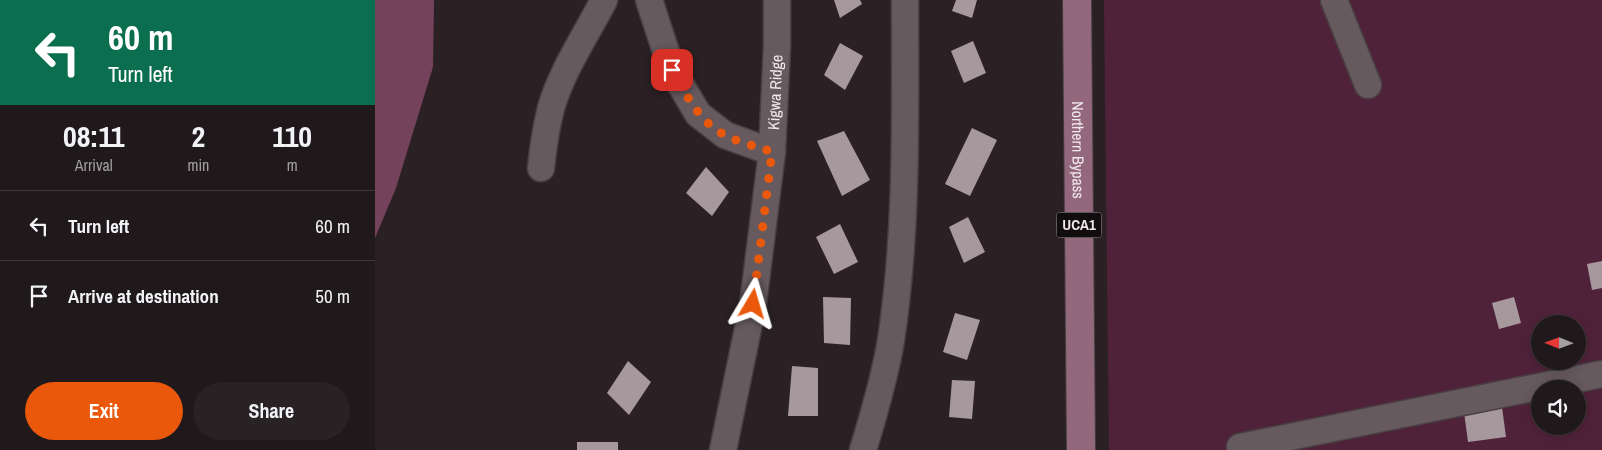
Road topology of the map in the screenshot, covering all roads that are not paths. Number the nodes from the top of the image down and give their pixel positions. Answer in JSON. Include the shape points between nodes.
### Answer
{"nodes":[{"id":1,"x":604,"y":0,"type":"edge"},
{"id":2,"x":649,"y":0,"type":"edge"},
{"id":3,"x":777,"y":0,"type":"edge"},
{"id":4,"x":905,"y":0,"type":"edge"},
{"id":5,"x":1077,"y":0,"type":"edge"},
{"id":6,"x":1334,"y":0,"type":"edge"},
{"id":7,"x":1368,"y":85,"type":"dead end"},
{"id":8,"x":772,"y":152,"type":"junction"},
{"id":9,"x":541,"y":168,"type":"dead end"},
{"id":10,"x":1602,"y":374,"type":"edge"},
{"id":11,"x":1240,"y":447,"type":"dead end"},
{"id":12,"x":723,"y":450,"type":"edge"},
{"id":13,"x":863,"y":450,"type":"edge"},
{"id":14,"x":1081,"y":450,"type":"edge"}],
"edges":[{"from":1,"to":9,"type":"street","via":[[565,73],[552,105]]},
{"from":2,"to":8,"type":"street","via":[[672,70],[699,114],[725,136]]},
{"from":3,"to":8,"type":"street","name":"Kigwa Ridge"},
{"from":4,"to":13,"type":"street","via":[[905,155],[898,276],[891,341]]},
{"from":5,"to":14,"type":"main road","name":"Northern Bypass","number":"UCA1"},
{"from":6,"to":7,"type":"street"},
{"from":8,"to":12,"type":"street","name":"Kigwa Ridge","via":[[753,304]]},
{"from":10,"to":11,"type":"street"}]}
